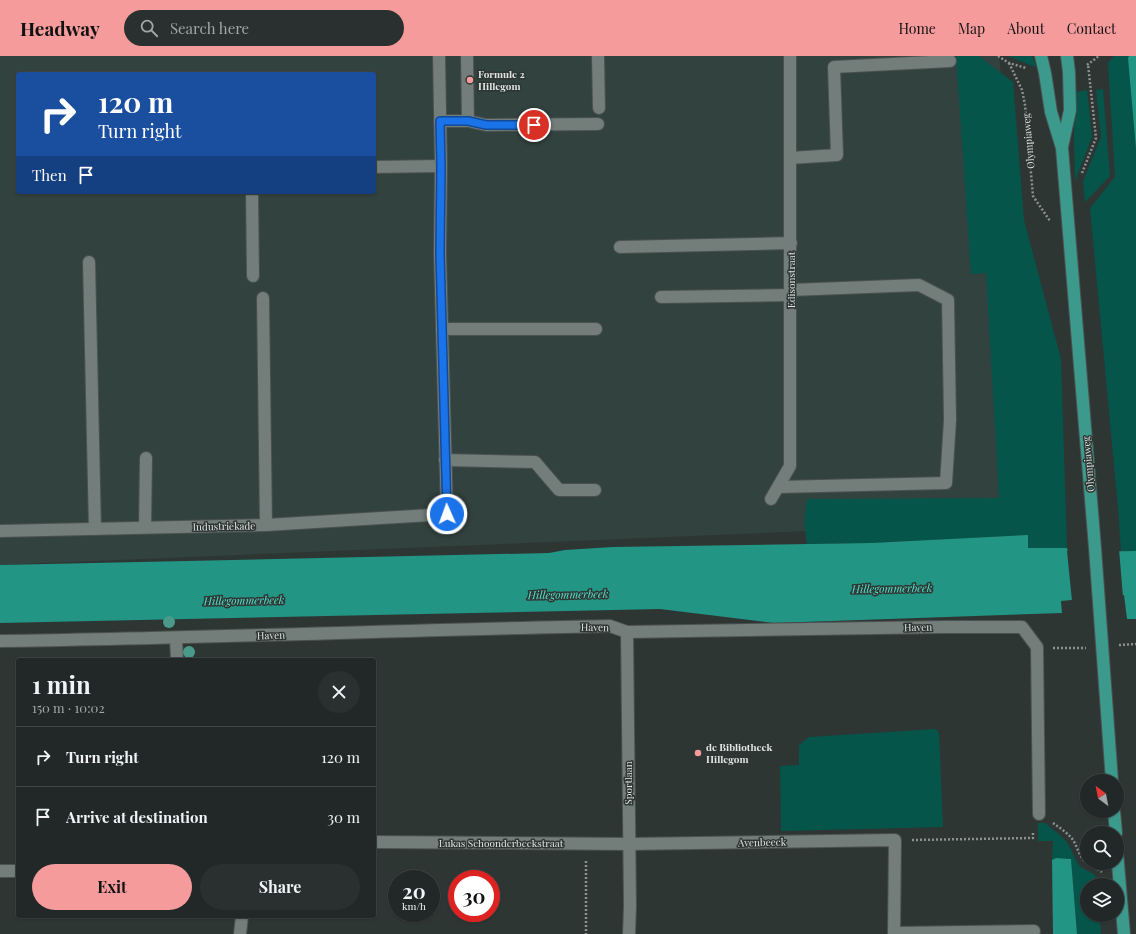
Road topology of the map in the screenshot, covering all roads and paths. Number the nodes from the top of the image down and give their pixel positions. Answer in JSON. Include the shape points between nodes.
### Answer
{"nodes":[{"id":1,"x":439,"y":56,"type":"edge"},
{"id":2,"x":467,"y":56,"type":"edge"},
{"id":3,"x":598,"y":56,"type":"edge"},
{"id":4,"x":790,"y":56,"type":"edge"},
{"id":5,"x":1041,"y":56,"type":"edge"},
{"id":6,"x":1066,"y":56,"type":"edge"},
{"id":7,"x":1100,"y":56,"type":"edge"},
{"id":8,"x":883,"y":60,"type":"edge"},
{"id":9,"x":950,"y":61,"type":"dead end"},
{"id":10,"x":1009,"y":63,"type":"dead end"},
{"id":11,"x":600,"y":108,"type":"dead end"},
{"id":12,"x":440,"y":121,"type":"junction"},
{"id":13,"x":468,"y":121,"type":"junction"},
{"id":14,"x":598,"y":124,"type":"dead end"},
{"id":15,"x":1062,"y":148,"type":"junction"},
{"id":16,"x":790,"y":158,"type":"junction"},
{"id":17,"x":441,"y":166,"type":"junction"},
{"id":18,"x":376,"y":167,"type":"edge"},
{"id":19,"x":1082,"y":174,"type":"dead end"},
{"id":20,"x":252,"y":194,"type":"edge"},
{"id":21,"x":1052,"y":225,"type":"dead end"},
{"id":22,"x":790,"y":243,"type":"junction"},
{"id":23,"x":620,"y":248,"type":"dead end"},
{"id":24,"x":89,"y":262,"type":"dead end"},
{"id":25,"x":252,"y":276,"type":"dead end"},
{"id":26,"x":791,"y":292,"type":"junction"},
{"id":27,"x":661,"y":297,"type":"dead end"},
{"id":28,"x":263,"y":298,"type":"dead end"},
{"id":29,"x":442,"y":329,"type":"junction"},
{"id":30,"x":596,"y":329,"type":"dead end"},
{"id":31,"x":146,"y":458,"type":"dead end"},
{"id":32,"x":445,"y":460,"type":"junction"},
{"id":33,"x":779,"y":487,"type":"junction"},
{"id":34,"x":595,"y":490,"type":"dead end"},
{"id":35,"x":771,"y":499,"type":"dead end"},
{"id":36,"x":266,"y":525,"type":"junction"},
{"id":37,"x":145,"y":527,"type":"junction"},
{"id":38,"x":96,"y":529,"type":"junction"},
{"id":39,"x":0,"y":530,"type":"edge"},
{"id":40,"x":627,"y":632,"type":"junction"},
{"id":41,"x":176,"y":638,"type":"junction"},
{"id":42,"x":0,"y":641,"type":"edge"},
{"id":43,"x":1136,"y":644,"type":"edge"},
{"id":44,"x":1117,"y":645,"type":"dead end"},
{"id":45,"x":1037,"y":647,"type":"junction"},
{"id":46,"x":1088,"y":648,"type":"dead end"},
{"id":47,"x":177,"y":658,"type":"edge"},
{"id":48,"x":1111,"y":774,"type":"edge"},
{"id":49,"x":1039,"y":814,"type":"joint"},
{"id":50,"x":1033,"y":838,"type":"dead end"},
{"id":51,"x":895,"y":840,"type":"junction"},
{"id":52,"x":376,"y":842,"type":"edge"},
{"id":53,"x":586,"y":844,"type":"junction"},
{"id":54,"x":629,"y":844,"type":"junction"},
{"id":55,"x":1080,"y":855,"type":"edge"},
{"id":56,"x":1099,"y":870,"type":"edge"},
{"id":57,"x":1119,"y":870,"type":"edge"},
{"id":58,"x":0,"y":871,"type":"edge"},
{"id":59,"x":16,"y":871,"type":"edge"},
{"id":60,"x":1102,"y":872,"type":"dead end"},
{"id":61,"x":242,"y":918,"type":"edge"},
{"id":62,"x":1034,"y":931,"type":"dead end"},
{"id":63,"x":240,"y":934,"type":"edge"},
{"id":64,"x":586,"y":934,"type":"edge"},
{"id":65,"x":628,"y":934,"type":"edge"},
{"id":66,"x":894,"y":934,"type":"edge"},
{"id":67,"x":1124,"y":934,"type":"edge"}],
"edges":[{"from":1,"to":12,"type":"street"},
{"from":2,"to":13,"type":"street"},
{"from":3,"to":11,"type":"street"},
{"from":4,"to":16,"type":"street","name":"Edisonstraat"},
{"from":5,"to":15,"type":"main road","name":"Olympiaweg","via":[[1051,112]]},
{"from":6,"to":15,"type":"main road","name":"Olympiaweg","via":[[1070,110]]},
{"from":7,"to":19,"type":"path","via":[[1088,64],[1096,138]]},
{"from":8,"to":9,"type":"street"},
{"from":8,"to":16,"type":"street","via":[[834,68],[837,155]]},
{"from":10,"to":21,"type":"path","name":"Olympiaweg","via":[[1022,90],[1025,105],[1033,196]]},
{"from":12,"to":13,"type":"street"},
{"from":12,"to":17,"type":"street"},
{"from":13,"to":14,"type":"street","via":[[486,125]]},
{"from":15,"to":48,"type":"main road","name":"Olympiaweg"},
{"from":16,"to":22,"type":"street","name":"Edisonstraat"},
{"from":17,"to":18,"type":"street"},
{"from":17,"to":29,"type":"street"},
{"from":20,"to":25,"type":"street"},
{"from":22,"to":23,"type":"street"},
{"from":22,"to":26,"type":"street","name":"Edisonstraat"},
{"from":24,"to":38,"type":"street"},
{"from":26,"to":27,"type":"street"},
{"from":26,"to":33,"type":"street","name":"Edisonstraat","via":[[790,466]]},
{"from":26,"to":33,"type":"street","via":[[919,285],[948,300],[950,420],[946,483]]},
{"from":28,"to":36,"type":"street"},
{"from":29,"to":30,"type":"street"},
{"from":29,"to":32,"type":"street"},
{"from":31,"to":37,"type":"street"},
{"from":32,"to":34,"type":"street","via":[[535,462],[559,490]]},
{"from":32,"to":36,"type":"street","name":"Industriekade","via":[[447,514]]},
{"from":33,"to":35,"type":"street","name":"Edisonstraat"},
{"from":36,"to":37,"type":"street","name":"Industriekade"},
{"from":37,"to":38,"type":"street","name":"Industriekade"},
{"from":38,"to":39,"type":"street","name":"Industriekade"},
{"from":40,"to":41,"type":"street","name":"Haven","via":[[602,626]]},
{"from":40,"to":45,"type":"street","name":"Haven","via":[[1022,627]]},
{"from":40,"to":54,"type":"street","name":"Sportlaan"},
{"from":41,"to":42,"type":"street","name":"Haven"},
{"from":41,"to":47,"type":"street"},
{"from":43,"to":44,"type":"path"},
{"from":45,"to":46,"type":"path"},
{"from":45,"to":49,"type":"street"},
{"from":49,"to":55,"type":"path","via":[[1067,833]]},
{"from":50,"to":51,"type":"path"},
{"from":51,"to":54,"type":"street","name":"Avenbeeck"},
{"from":51,"to":66,"type":"street"},
{"from":52,"to":53,"type":"street","name":"Lukas Schoonderbeekstraat"},
{"from":53,"to":54,"type":"street","name":"Lukas Schoonderbeekstraat"},
{"from":53,"to":64,"type":"path"},
{"from":54,"to":65,"type":"street","name":"Sportlaan"},
{"from":56,"to":60,"type":"path"},
{"from":57,"to":67,"type":"main road"},
{"from":58,"to":59,"type":"street"},
{"from":61,"to":63,"type":"street"},
{"from":62,"to":66,"type":"street"}]}
